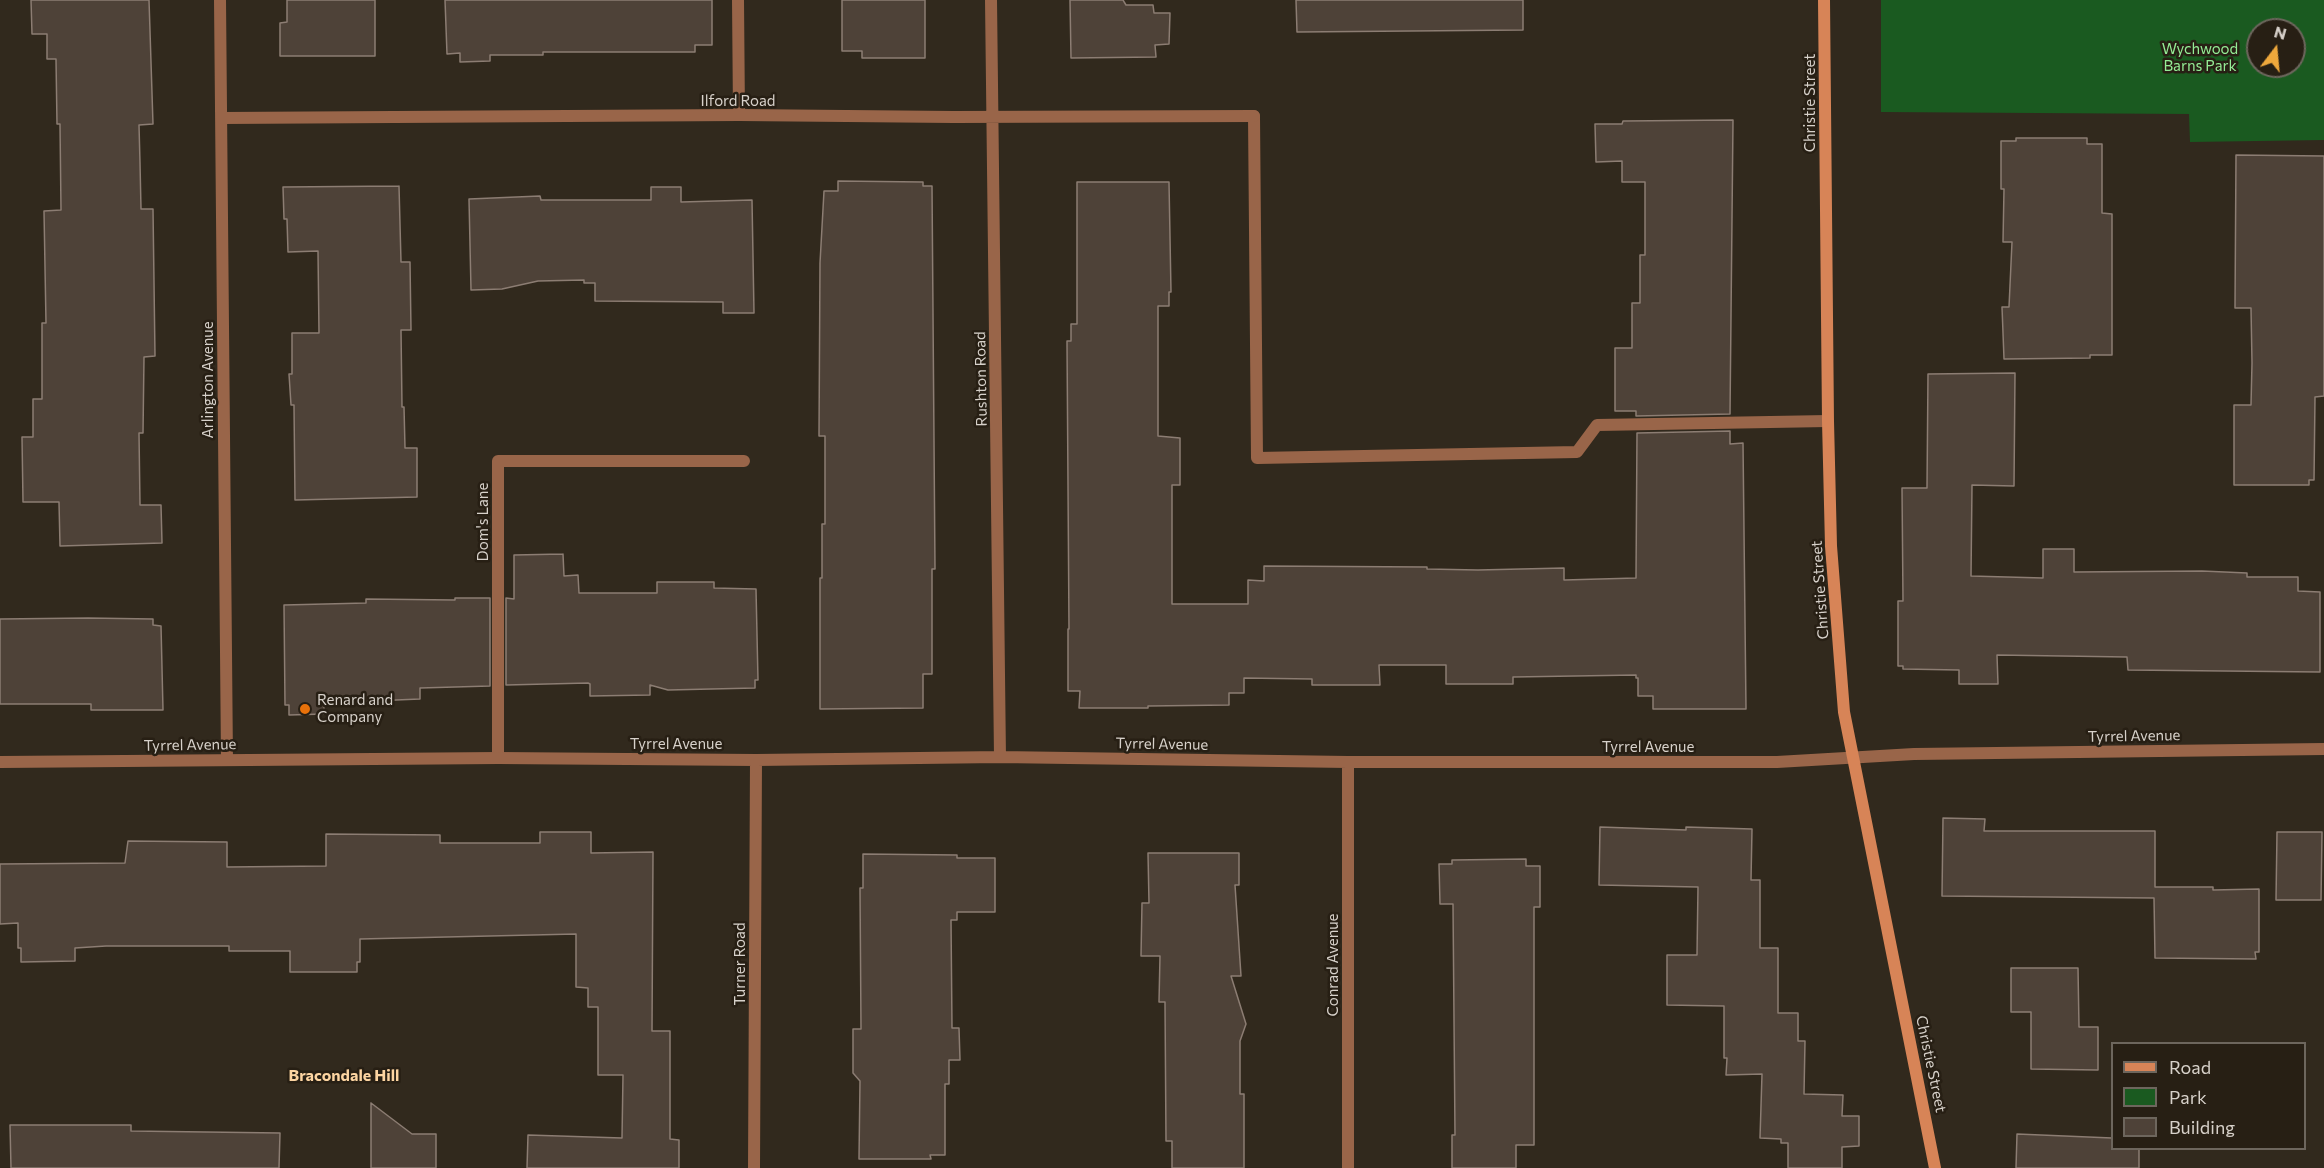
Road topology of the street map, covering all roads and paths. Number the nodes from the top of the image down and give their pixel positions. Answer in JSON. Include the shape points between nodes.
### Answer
{"nodes":[{"id":1,"x":220,"y":0,"type":"edge"},
{"id":2,"x":738,"y":0,"type":"edge"},
{"id":3,"x":992,"y":0,"type":"edge"},
{"id":4,"x":1824,"y":0,"type":"edge"},
{"id":5,"x":739,"y":115,"type":"junction"},
{"id":6,"x":993,"y":117,"type":"junction"},
{"id":7,"x":222,"y":118,"type":"junction"},
{"id":8,"x":1828,"y":421,"type":"junction"},
{"id":9,"x":744,"y":461,"type":"dead end"},
{"id":10,"x":2324,"y":749,"type":"edge"},
{"id":11,"x":1000,"y":757,"type":"junction"},
{"id":12,"x":498,"y":758,"type":"junction"},
{"id":13,"x":1853,"y":758,"type":"junction"},
{"id":14,"x":756,"y":759,"type":"junction"},
{"id":15,"x":227,"y":760,"type":"junction"},
{"id":16,"x":0,"y":762,"type":"edge"},
{"id":17,"x":1348,"y":762,"type":"junction"},
{"id":18,"x":754,"y":1168,"type":"edge"},
{"id":19,"x":1348,"y":1168,"type":"edge"},
{"id":20,"x":1935,"y":1168,"type":"edge"}],
"edges":[{"from":1,"to":7,"type":"street","name":"Arlington Avenue"},
{"from":2,"to":5,"type":"street"},
{"from":3,"to":6,"type":"street","name":"Rushton Road"},
{"from":4,"to":8,"type":"street","name":"Christie Street"},
{"from":5,"to":6,"type":"street","name":"Ilford Road"},
{"from":5,"to":7,"type":"street","name":"Ilford Road"},
{"from":6,"to":8,"type":"street","name":"Ilford Road","via":[[1254,116],[1257,458],[1577,452],[1597,425]]},
{"from":6,"to":11,"type":"street","name":"Rushton Road"},
{"from":7,"to":15,"type":"street","name":"Arlington Avenue"},
{"from":8,"to":13,"type":"street","name":"Christie Street","via":[[1831,546],[1844,712]]},
{"from":9,"to":12,"type":"street","name":"Dom's Lane","via":[[498,461]]},
{"from":10,"to":13,"type":"street","name":"Tyrrel Avenue"},
{"from":11,"to":14,"type":"street","name":"Tyrrel Avenue"},
{"from":11,"to":17,"type":"street","name":"Tyrrel Avenue"},
{"from":12,"to":14,"type":"street","name":"Tyrrel Avenue"},
{"from":12,"to":15,"type":"street","name":"Tyrrel Avenue"},
{"from":13,"to":17,"type":"street","name":"Tyrrel Avenue","via":[[1777,762]]},
{"from":13,"to":20,"type":"street","name":"Christie Street"},
{"from":14,"to":18,"type":"street","name":"Turner Road"},
{"from":15,"to":16,"type":"street","name":"Tyrrel Avenue"},
{"from":17,"to":19,"type":"street","name":"Conrad Avenue"}]}
